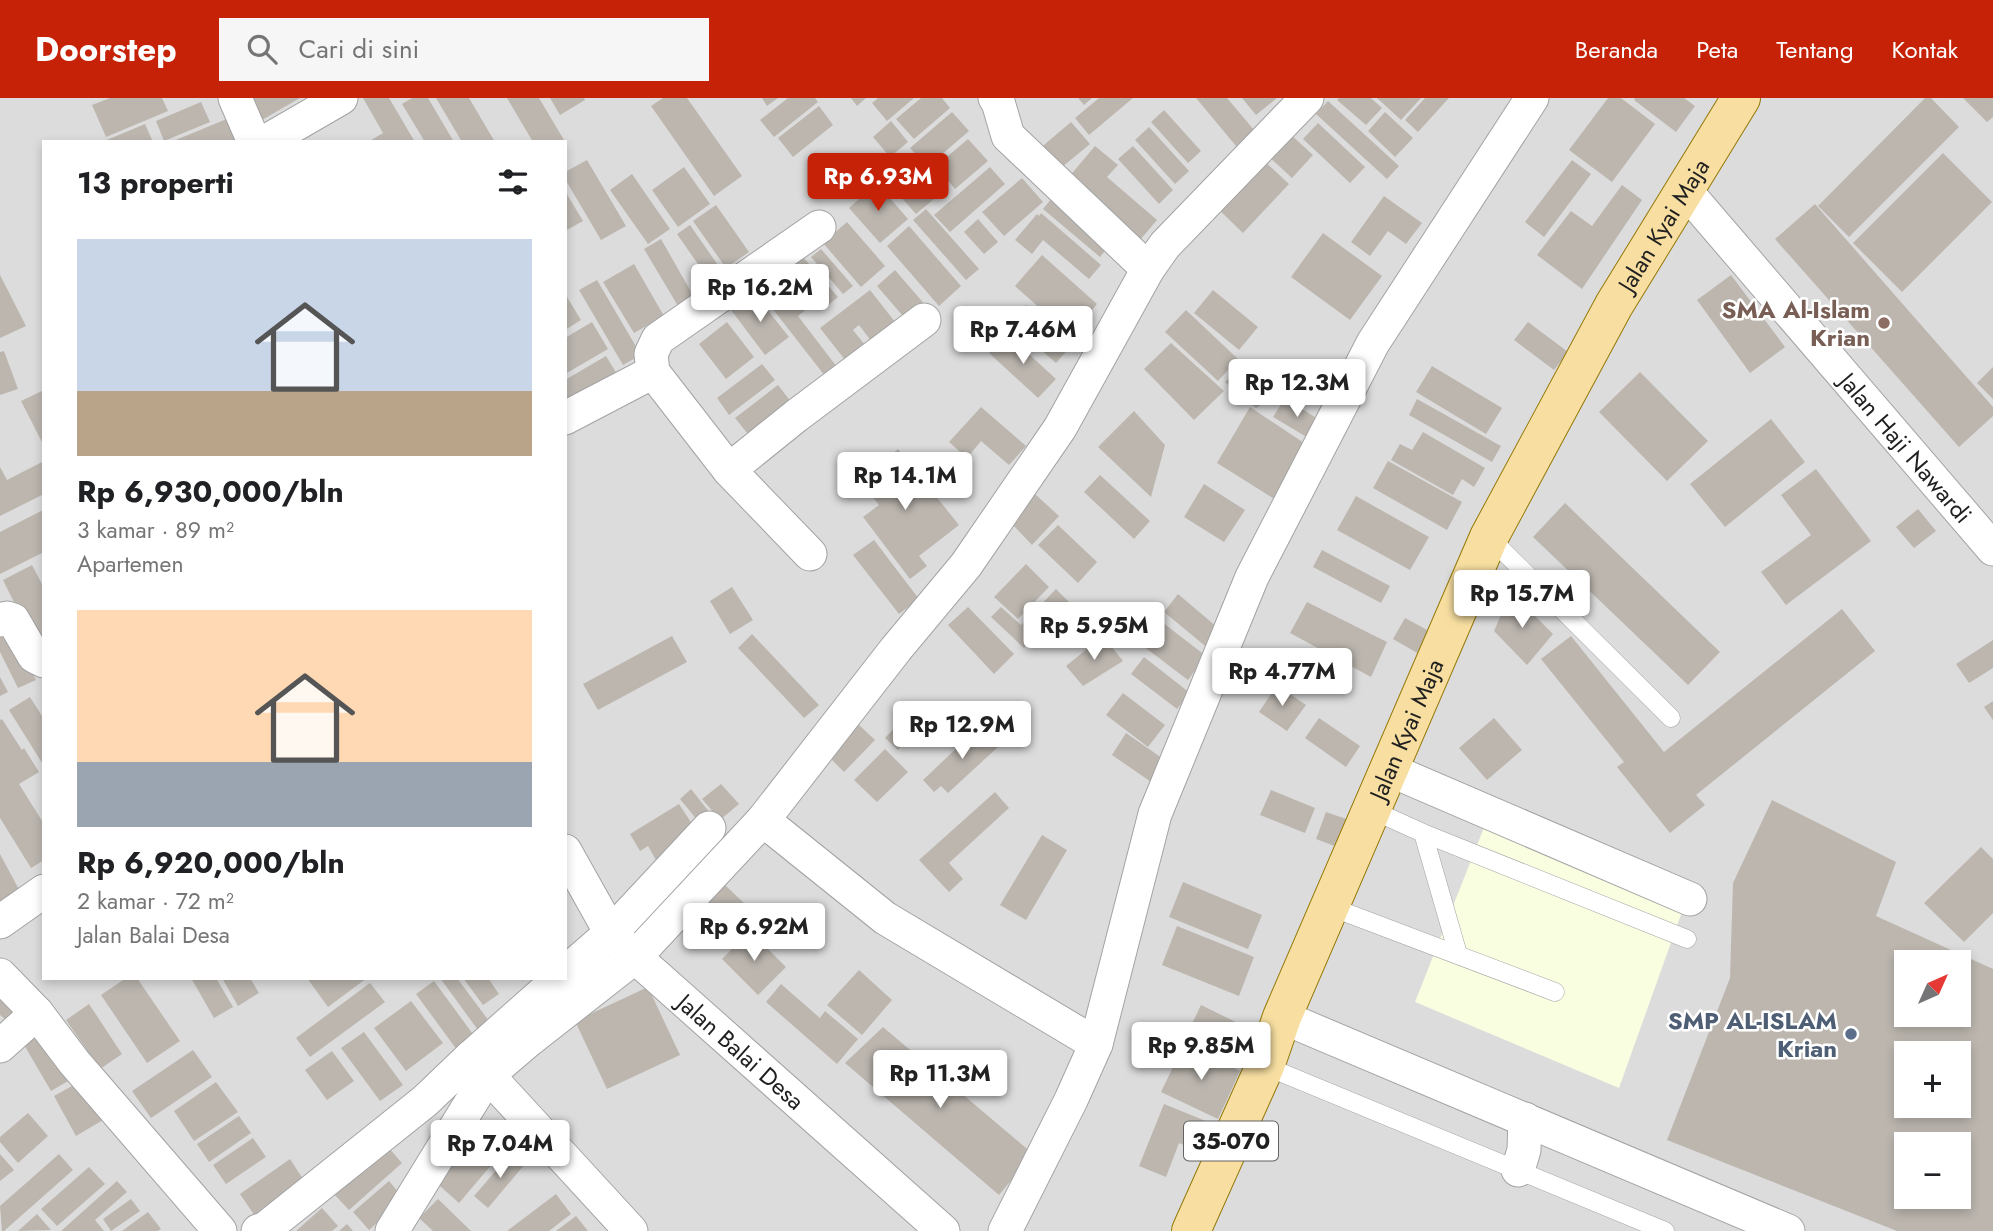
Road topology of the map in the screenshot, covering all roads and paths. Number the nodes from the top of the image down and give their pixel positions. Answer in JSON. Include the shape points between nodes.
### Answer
{"nodes":[{"id":1,"x":235,"y":98,"type":"edge"},
{"id":2,"x":341,"y":98,"type":"edge"},
{"id":3,"x":995,"y":98,"type":"edge"},
{"id":4,"x":1307,"y":98,"type":"edge"},
{"id":5,"x":1741,"y":98,"type":"edge"},
{"id":6,"x":1519,"y":103,"type":"edge"},
{"id":7,"x":253,"y":140,"type":"edge"},
{"id":8,"x":268,"y":140,"type":"edge"},
{"id":9,"x":1684,"y":189,"type":"junction"},
{"id":10,"x":819,"y":227,"type":"dead end"},
{"id":11,"x":1148,"y":269,"type":"junction"},
{"id":12,"x":924,"y":320,"type":"dead end"},
{"id":13,"x":653,"y":372,"type":"junction"},
{"id":14,"x":567,"y":417,"type":"edge"},
{"id":15,"x":729,"y":470,"type":"junction"},
{"id":16,"x":1489,"y":537,"type":"junction"},
{"id":17,"x":1993,"y":549,"type":"edge"},
{"id":18,"x":810,"y":554,"type":"dead end"},
{"id":19,"x":0,"y":620,"type":"edge"},
{"id":20,"x":42,"y":660,"type":"edge"},
{"id":21,"x":1671,"y":718,"type":"dead end"},
{"id":22,"x":1390,"y":770,"type":"junction"},
{"id":23,"x":1372,"y":810,"type":"junction"},
{"id":24,"x":763,"y":820,"type":"junction"},
{"id":25,"x":709,"y":828,"type":"dead end"},
{"id":26,"x":1423,"y":833,"type":"junction"},
{"id":27,"x":567,"y":855,"type":"edge"},
{"id":28,"x":42,"y":892,"type":"edge"},
{"id":29,"x":1690,"y":899,"type":"dead end"},
{"id":30,"x":1331,"y":907,"type":"junction"},
{"id":31,"x":0,"y":922,"type":"edge"},
{"id":32,"x":611,"y":933,"type":"junction"},
{"id":33,"x":1687,"y":939,"type":"dead end"},
{"id":34,"x":1458,"y":954,"type":"junction"},
{"id":35,"x":635,"y":957,"type":"junction"},
{"id":36,"x":567,"y":971,"type":"edge"},
{"id":37,"x":0,"y":975,"type":"edge"},
{"id":38,"x":558,"y":980,"type":"edge"},
{"id":39,"x":1555,"y":992,"type":"dead end"},
{"id":40,"x":37,"y":1013,"type":"junction"},
{"id":41,"x":1274,"y":1040,"type":"junction"},
{"id":42,"x":1096,"y":1045,"type":"junction"},
{"id":43,"x":0,"y":1046,"type":"edge"},
{"id":44,"x":480,"y":1066,"type":"junction"},
{"id":45,"x":1523,"y":1142,"type":"junction"},
{"id":46,"x":220,"y":1231,"type":"edge"},
{"id":47,"x":258,"y":1231,"type":"edge"},
{"id":48,"x":392,"y":1231,"type":"edge"},
{"id":49,"x":631,"y":1231,"type":"edge"},
{"id":50,"x":943,"y":1231,"type":"edge"},
{"id":51,"x":1005,"y":1231,"type":"edge"},
{"id":52,"x":1191,"y":1231,"type":"edge"},
{"id":53,"x":1665,"y":1231,"type":"edge"},
{"id":54,"x":1788,"y":1231,"type":"edge"}],
"edges":[{"from":1,"to":7,"type":"street"},
{"from":2,"to":8,"type":"street"},
{"from":3,"to":11,"type":"street","via":[[1008,136]]},
{"from":4,"to":11,"type":"street","via":[[1165,245]]},
{"from":5,"to":9,"type":"main road","name":"Jalan Kyai Maja","number":"35-070"},
{"from":6,"to":42,"type":"street","via":[[1373,344],[1252,577],[1155,814]]},
{"from":9,"to":16,"type":"main road","name":"Jalan Kyai Maja","number":"35-070","via":[[1614,305]]},
{"from":9,"to":17,"type":"street","name":"Jalan Haji Nawardi"},
{"from":10,"to":13,"type":"street","via":[[658,339],[651,354]]},
{"from":11,"to":24,"type":"street","via":[[1060,428],[966,565]]},
{"from":12,"to":15,"type":"street"},
{"from":13,"to":14,"type":"street"},
{"from":13,"to":15,"type":"street"},
{"from":15,"to":18,"type":"street"},
{"from":16,"to":21,"type":"lane"},
{"from":16,"to":22,"type":"main road","name":"Jalan Kyai Maja","number":"35-070"},
{"from":19,"to":20,"type":"street","via":[[13,620],[34,656]]},
{"from":22,"to":23,"type":"main road","name":"Jalan Kyai Maja","number":"35-070"},
{"from":22,"to":29,"type":"street"},
{"from":23,"to":26,"type":"lane"},
{"from":23,"to":30,"type":"main road","name":"Jalan Kyai Maja","number":"35-070"},
{"from":24,"to":35,"type":"street"},
{"from":24,"to":42,"type":"street","via":[[885,918]]},
{"from":25,"to":32,"type":"street"},
{"from":26,"to":33,"type":"lane"},
{"from":26,"to":34,"type":"lane"},
{"from":27,"to":32,"type":"street","name":"Jalan Balai Desa"},
{"from":28,"to":31,"type":"street"},
{"from":30,"to":34,"type":"lane"},
{"from":30,"to":41,"type":"main road","name":"Jalan Kyai Maja","number":"35-070"},
{"from":32,"to":35,"type":"street","name":"Jalan Balai Desa"},
{"from":32,"to":36,"type":"street"},
{"from":34,"to":39,"type":"lane"},
{"from":35,"to":44,"type":"street","via":[[529,1040]]},
{"from":35,"to":50,"type":"street","name":"Jalan Balai Desa"},
{"from":37,"to":40,"type":"street"},
{"from":38,"to":44,"type":"street"},
{"from":40,"to":43,"type":"street"},
{"from":40,"to":46,"type":"street"},
{"from":41,"to":45,"type":"street"},
{"from":41,"to":45,"type":"lane"},
{"from":41,"to":52,"type":"main road","name":"Jalan Kyai Maja","number":"35-070"},
{"from":42,"to":51,"type":"street"},
{"from":44,"to":47,"type":"street","via":[[425,1101]]},
{"from":44,"to":48,"type":"street"},
{"from":44,"to":49,"type":"street"},
{"from":45,"to":53,"type":"lane"},
{"from":45,"to":54,"type":"street"}]}
